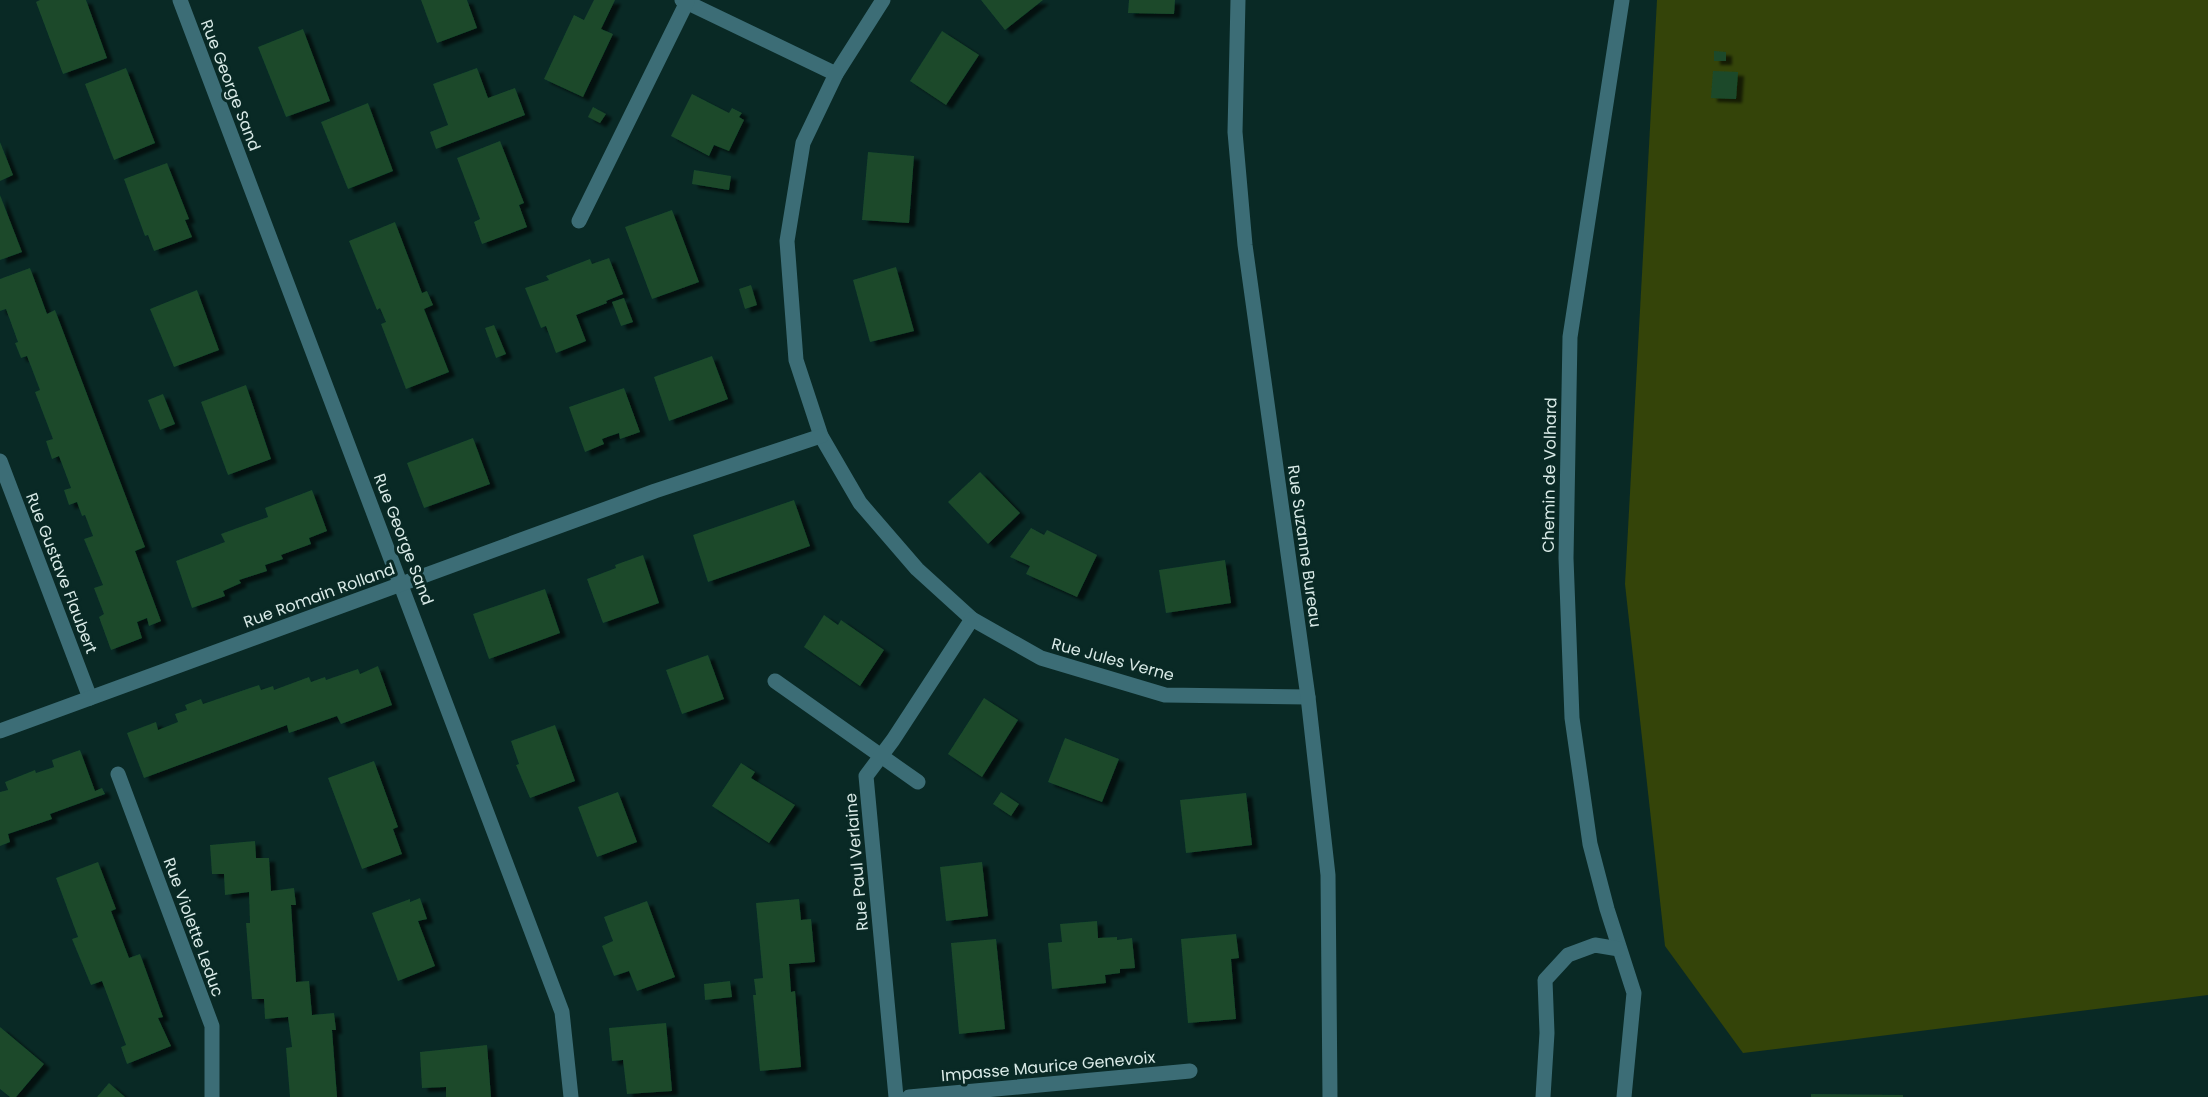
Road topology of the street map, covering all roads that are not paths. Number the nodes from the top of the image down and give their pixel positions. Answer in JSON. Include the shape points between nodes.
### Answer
{"nodes":[{"id":1,"x":180,"y":0,"type":"edge"},
{"id":2,"x":883,"y":0,"type":"edge"},
{"id":3,"x":1238,"y":0,"type":"edge"},
{"id":4,"x":1622,"y":0,"type":"edge"},
{"id":5,"x":684,"y":1,"type":"edge"},
{"id":6,"x":836,"y":74,"type":"junction"},
{"id":7,"x":579,"y":221,"type":"dead end"},
{"id":8,"x":821,"y":436,"type":"junction"},
{"id":9,"x":0,"y":461,"type":"edge"},
{"id":10,"x":402,"y":584,"type":"junction"},
{"id":11,"x":972,"y":619,"type":"junction"},
{"id":12,"x":775,"y":681,"type":"dead end"},
{"id":13,"x":1308,"y":697,"type":"junction"},
{"id":14,"x":90,"y":698,"type":"junction"},
{"id":15,"x":0,"y":731,"type":"edge"},
{"id":16,"x":882,"y":756,"type":"junction"},
{"id":17,"x":118,"y":774,"type":"dead end"},
{"id":18,"x":918,"y":782,"type":"dead end"},
{"id":19,"x":1619,"y":949,"type":"junction"},
{"id":20,"x":1190,"y":1071,"type":"dead end"},
{"id":21,"x":212,"y":1097,"type":"edge"},
{"id":22,"x":571,"y":1097,"type":"edge"},
{"id":23,"x":896,"y":1097,"type":"edge"},
{"id":24,"x":909,"y":1097,"type":"edge"},
{"id":25,"x":1330,"y":1097,"type":"edge"},
{"id":26,"x":1543,"y":1097,"type":"edge"},
{"id":27,"x":1624,"y":1097,"type":"edge"}],
"edges":[{"from":1,"to":10,"type":"street","name":"Rue George Sand"},
{"from":2,"to":6,"type":"street","name":"Rue Jules Verne"},
{"from":3,"to":13,"type":"street","name":"Rue Suzanne Bureau","via":[[1235,132],[1245,245]]},
{"from":4,"to":19,"type":"street","name":"Chemin de Volhard","via":[[1570,337],[1566,558],[1572,718],[1590,843]]},
{"from":5,"to":6,"type":"street"},
{"from":5,"to":7,"type":"street"},
{"from":6,"to":8,"type":"street","name":"Rue Jules Verne","via":[[803,143],[787,241],[796,360]]},
{"from":8,"to":10,"type":"street","name":"Rue Romain Rolland","via":[[655,491]]},
{"from":8,"to":11,"type":"street","name":"Rue Jules Verne","via":[[860,503],[917,569]]},
{"from":9,"to":14,"type":"street","name":"Rue Gustave Flaubert"},
{"from":10,"to":14,"type":"street","name":"Rue Romain Rolland"},
{"from":10,"to":22,"type":"street","name":"Rue George Sand","via":[[562,1012]]},
{"from":11,"to":13,"type":"street","name":"Rue Jules Verne","via":[[1041,658],[1165,695]]},
{"from":11,"to":16,"type":"street","name":"Rue Paul Verlaine"},
{"from":12,"to":16,"type":"street"},
{"from":13,"to":25,"type":"street","name":"Rue Suzanne Bureau","via":[[1328,875]]},
{"from":14,"to":15,"type":"street","name":"Rue Romain Rolland"},
{"from":16,"to":18,"type":"street"},
{"from":16,"to":23,"type":"street","name":"Rue Paul Verlaine","via":[[866,776]]},
{"from":17,"to":21,"type":"street","name":"Rue Violette Leduc","via":[[212,1026]]},
{"from":19,"to":26,"type":"street","via":[[1595,945],[1568,956],[1545,980]]},
{"from":19,"to":27,"type":"street","name":"Chemin de Volhard","via":[[1634,993]]},
{"from":20,"to":24,"type":"street","name":"Impasse Maurice Genevoix"}]}
